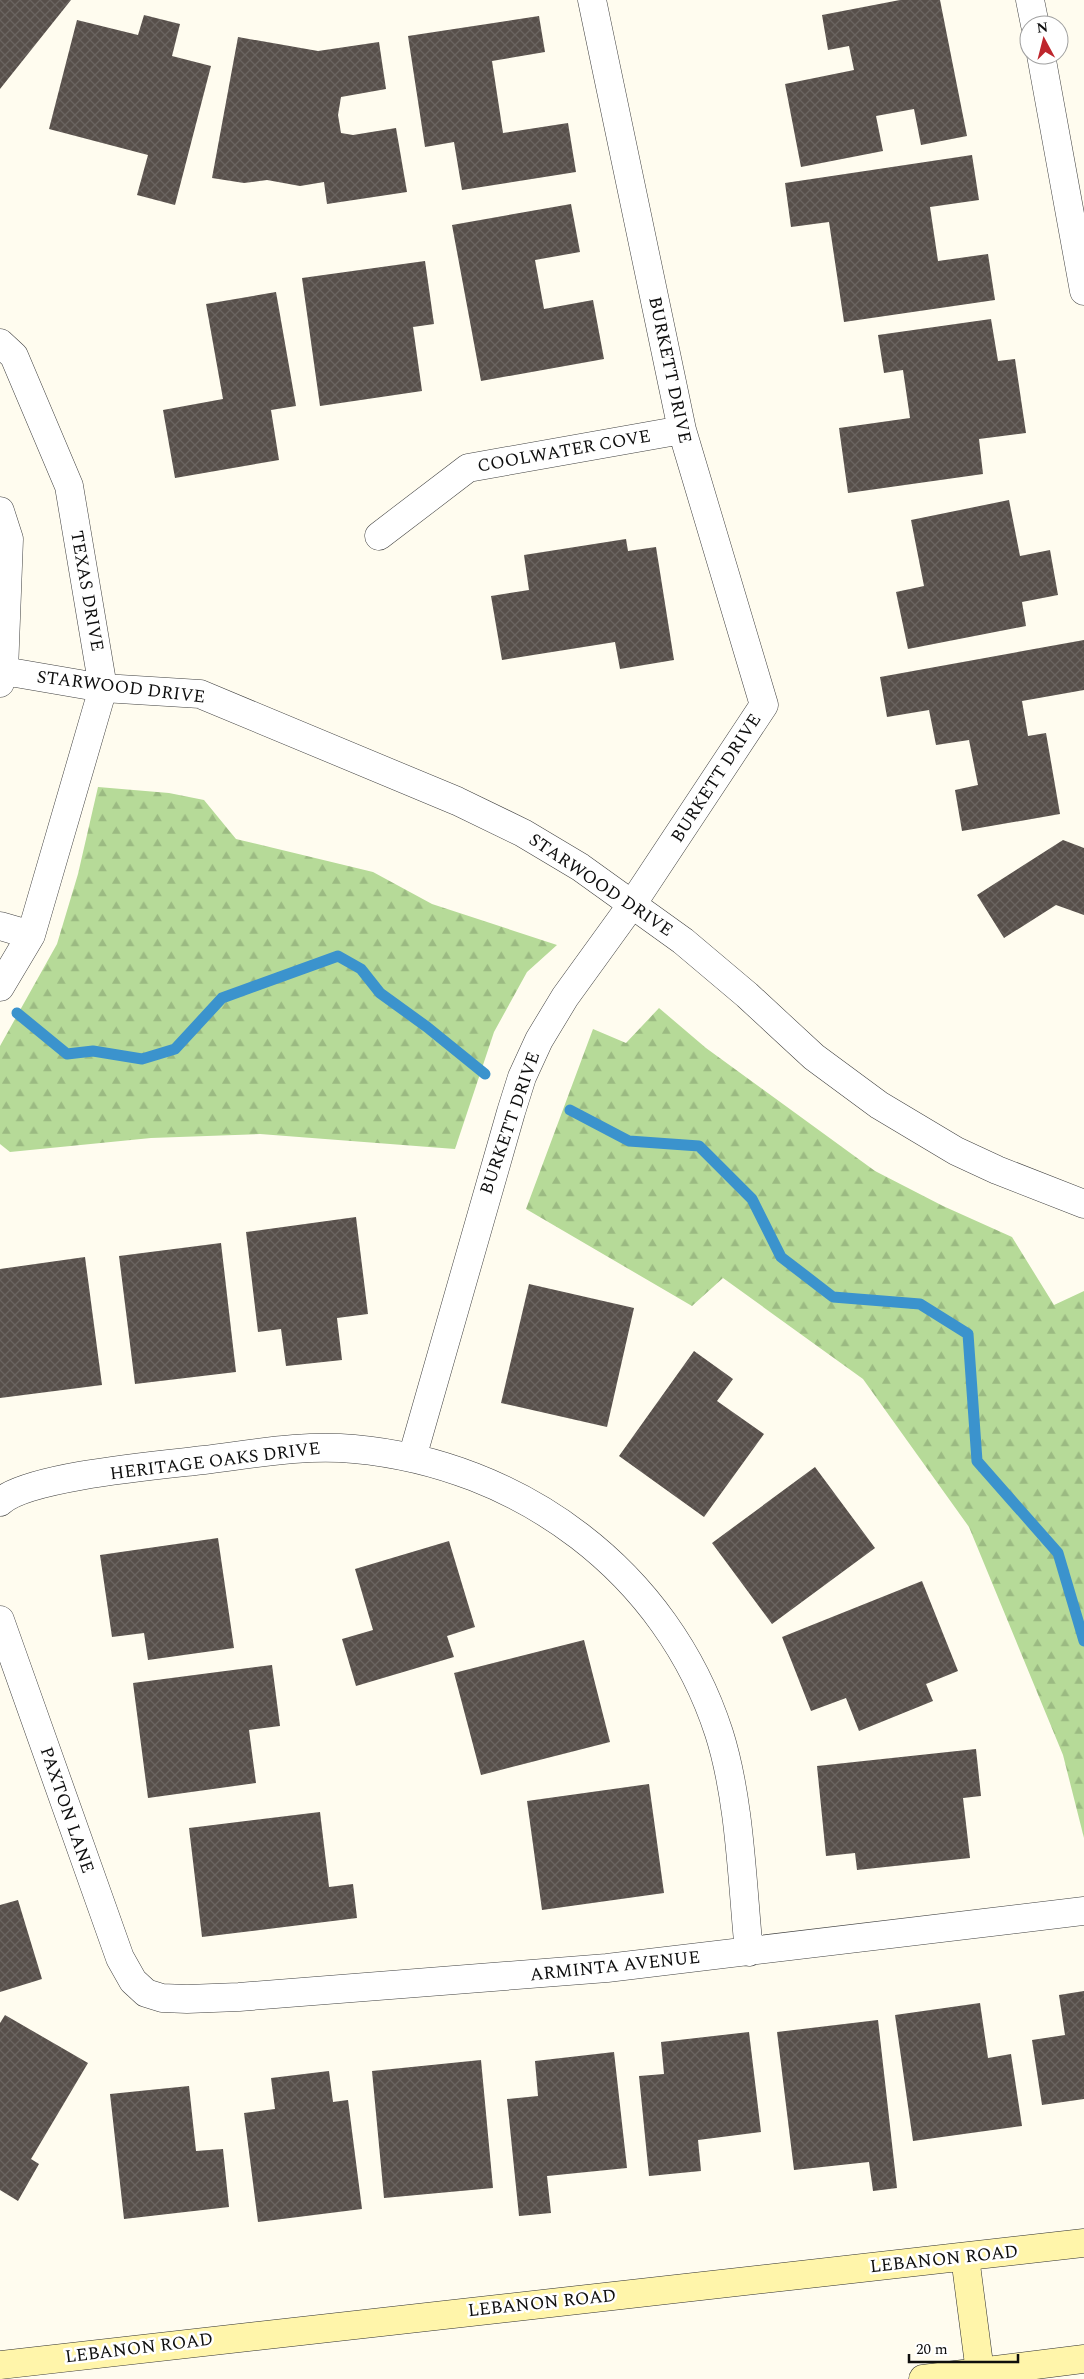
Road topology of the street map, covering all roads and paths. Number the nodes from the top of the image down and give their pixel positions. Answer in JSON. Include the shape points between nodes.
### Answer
{"nodes":[{"id":1,"x":592,"y":0,"type":"edge"},
{"id":2,"x":1030,"y":0,"type":"edge"},
{"id":3,"x":1033,"y":15,"type":"edge"},
{"id":4,"x":1042,"y":65,"type":"edge"},
{"id":5,"x":1084,"y":291,"type":"edge"},
{"id":6,"x":0,"y":343,"type":"edge"},
{"id":7,"x":682,"y":430,"type":"junction"},
{"id":8,"x":0,"y":511,"type":"edge"},
{"id":9,"x":379,"y":536,"type":"dead end"},
{"id":10,"x":2,"y":677,"type":"edge"},
{"id":11,"x":103,"y":688,"type":"junction"},
{"id":12,"x":633,"y":904,"type":"junction"},
{"id":13,"x":0,"y":926,"type":"edge"},
{"id":14,"x":32,"y":935,"type":"junction"},
{"id":15,"x":0,"y":987,"type":"edge"},
{"id":16,"x":1084,"y":1204,"type":"edge"},
{"id":17,"x":412,"y":1458,"type":"junction"},
{"id":18,"x":0,"y":1502,"type":"edge"},
{"id":19,"x":0,"y":1620,"type":"edge"},
{"id":20,"x":1084,"y":1911,"type":"edge"},
{"id":21,"x":749,"y":1952,"type":"junction"},
{"id":22,"x":146,"y":1993,"type":"joint"},
{"id":23,"x":1084,"y":2244,"type":"edge"},
{"id":24,"x":965,"y":2257,"type":"junction"},
{"id":25,"x":1084,"y":2359,"type":"edge"},
{"id":26,"x":0,"y":2364,"type":"edge"},
{"id":27,"x":980,"y":2372,"type":"junction"},
{"id":28,"x":923,"y":2379,"type":"edge"}],
"edges":[{"from":1,"to":7,"type":"street","name":"BURKETT DRIVE"},
{"from":2,"to":3,"type":"street"},
{"from":4,"to":5,"type":"street"},
{"from":6,"to":11,"type":"street","name":"TEXAS DRIVE","via":[[14,356],[69,486]]},
{"from":7,"to":9,"type":"street","name":"COOLWATER COVE","via":[[468,468]]},
{"from":7,"to":12,"type":"street","name":"BURKETT DRIVE","via":[[764,705]]},
{"from":8,"to":10,"type":"street","via":[[9,539]]},
{"from":10,"to":11,"type":"street","name":"STARWOOD DRIVE"},
{"from":11,"to":12,"type":"street","name":"STARWOOD DRIVE","via":[[200,694],[456,801],[537,841]]},
{"from":11,"to":14,"type":"street","name":"TEXAS DRIVE"},
{"from":12,"to":16,"type":"street","name":"STARWOOD DRIVE","via":[[720,972],[814,1058],[879,1105],[997,1170]]},
{"from":12,"to":17,"type":"street","name":"BURKETT DRIVE","via":[[565,998],[539,1040],[522,1077]]},
{"from":13,"to":14,"type":"street"},
{"from":14,"to":15,"type":"street","name":"TEXAS DRIVE"},
{"from":17,"to":18,"type":"street","name":"HERITAGE OAKS DRIVE","via":[[354,1449],[302,1448],[158,1465],[47,1483],[15,1492]]},
{"from":17,"to":21,"type":"street","name":"HERITAGE OAKS DRIVE","via":[[490,1484],[561,1522],[607,1557],[649,1603],[668,1630],[698,1681],[720,1735],[732,1788]]},
{"from":19,"to":22,"type":"street","name":"PAXTON LANE","via":[[120,1958],[133,1980]]},
{"from":20,"to":21,"type":"street","name":"ARMINTA AVENUE"},
{"from":21,"to":22,"type":"street","name":"ARMINTA AVENUE","via":[[607,1968],[239,1997],[178,1999]]},
{"from":23,"to":24,"type":"main road","name":"LEBANON ROAD"},
{"from":24,"to":26,"type":"main road","name":"LEBANON ROAD"},
{"from":24,"to":27,"type":"main road"},
{"from":25,"to":27,"type":"main road"},
{"from":27,"to":28,"type":"main road"}]}
